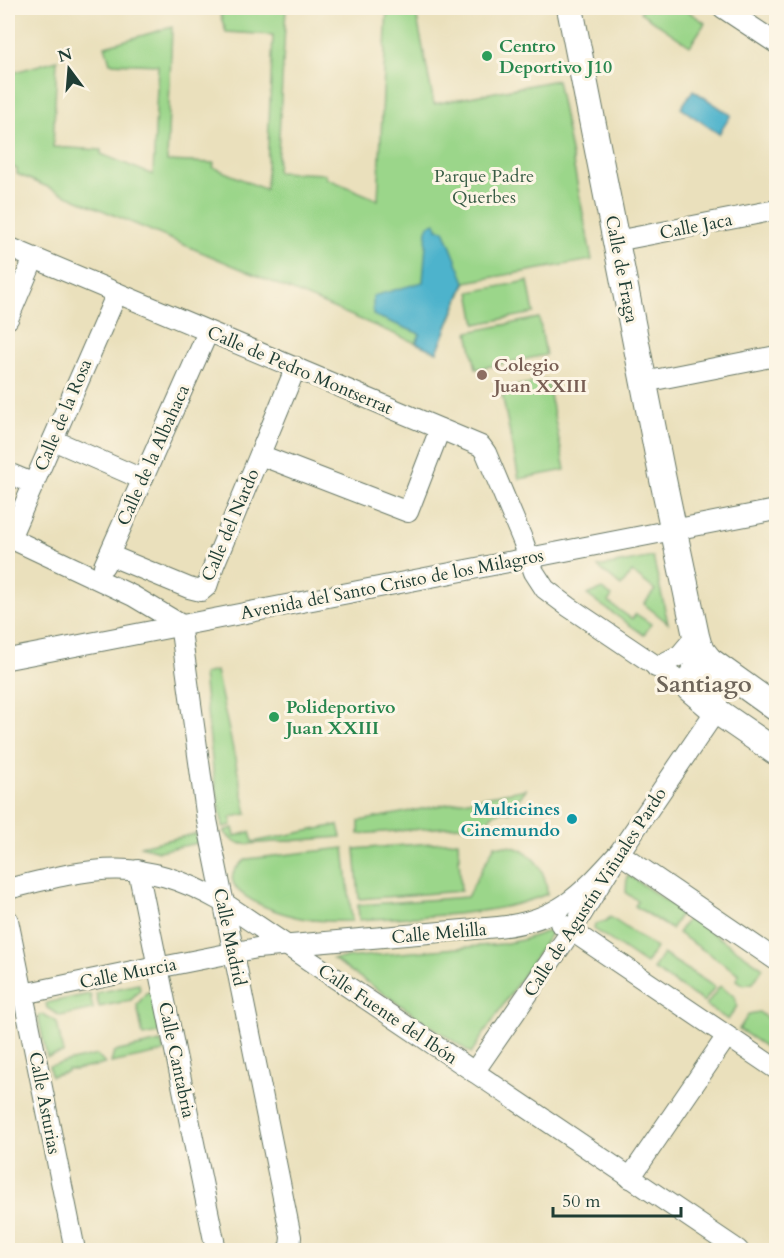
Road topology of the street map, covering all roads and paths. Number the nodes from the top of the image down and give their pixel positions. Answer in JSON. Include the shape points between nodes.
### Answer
{"nodes":[{"id":1,"x":570,"y":8,"type":"edge"},
{"id":2,"x":723,"y":8,"type":"edge"},
{"id":3,"x":777,"y":43,"type":"edge"},
{"id":4,"x":776,"y":210,"type":"edge"},
{"id":5,"x":616,"y":241,"type":"junction"},
{"id":6,"x":8,"y":247,"type":"edge"},
{"id":7,"x":34,"y":258,"type":"junction"},
{"id":8,"x":117,"y":293,"type":"junction"},
{"id":9,"x":8,"y":319,"type":"edge"},
{"id":10,"x":208,"y":332,"type":"junction"},
{"id":11,"x":777,"y":356,"type":"edge"},
{"id":12,"x":296,"y":368,"type":"junction"},
{"id":13,"x":644,"y":382,"type":"junction"},
{"id":14,"x":440,"y":429,"type":"junction"},
{"id":15,"x":53,"y":440,"type":"junction"},
{"id":16,"x":260,"y":455,"type":"junction"},
{"id":17,"x":8,"y":473,"type":"edge"},
{"id":18,"x":142,"y":479,"type":"junction"},
{"id":19,"x":34,"y":484,"type":"junction"},
{"id":20,"x":777,"y":510,"type":"edge"},
{"id":21,"x":673,"y":531,"type":"junction"},
{"id":22,"x":109,"y":555,"type":"junction"},
{"id":23,"x":528,"y":558,"type":"junction"},
{"id":24,"x":98,"y":579,"type":"junction"},
{"id":25,"x":180,"y":624,"type":"junction"},
{"id":26,"x":696,"y":636,"type":"junction"},
{"id":27,"x":8,"y":658,"type":"edge"},
{"id":28,"x":713,"y":663,"type":"junction"},
{"id":29,"x":656,"y":667,"type":"junction"},
{"id":30,"x":689,"y":688,"type":"junction"},
{"id":31,"x":777,"y":708,"type":"edge"},
{"id":32,"x":715,"y":710,"type":"junction"},
{"id":33,"x":777,"y":752,"type":"edge"},
{"id":34,"x":619,"y":853,"type":"junction"},
{"id":35,"x":138,"y":870,"type":"junction"},
{"id":36,"x":8,"y":889,"type":"edge"},
{"id":37,"x":221,"y":901,"type":"junction"},
{"id":38,"x":541,"y":918,"type":"junction"},
{"id":39,"x":8,"y":920,"type":"edge"},
{"id":40,"x":572,"y":930,"type":"junction"},
{"id":41,"x":285,"y":945,"type":"junction"},
{"id":42,"x":233,"y":952,"type":"junction"},
{"id":43,"x":777,"y":960,"type":"edge"},
{"id":44,"x":157,"y":968,"type":"junction"},
{"id":45,"x":23,"y":994,"type":"junction"},
{"id":46,"x":727,"y":1036,"type":"junction"},
{"id":47,"x":777,"y":1069,"type":"edge"},
{"id":48,"x":474,"y":1072,"type":"junction"},
{"id":49,"x":630,"y":1178,"type":"junction"},
{"id":50,"x":289,"y":1249,"type":"edge"},
{"id":51,"x":75,"y":1251,"type":"edge"},
{"id":52,"x":216,"y":1251,"type":"edge"},
{"id":53,"x":738,"y":1251,"type":"edge"}],
"edges":[{"from":1,"to":5,"type":"main road","name":"Calle de Fraga"},
{"from":2,"to":3,"type":"street"},
{"from":4,"to":5,"type":"street","name":"Calle Jaca"},
{"from":5,"to":13,"type":"main road","name":"Calle de Fraga"},
{"from":6,"to":7,"type":"street","name":"Calle de Pedro Montserrat"},
{"from":7,"to":8,"type":"street","name":"Calle de Pedro Montserrat"},
{"from":7,"to":9,"type":"street"},
{"from":8,"to":10,"type":"street","name":"Calle de Pedro Montserrat"},
{"from":8,"to":15,"type":"street","name":"Calle de la Rosa"},
{"from":10,"to":12,"type":"street","name":"Calle de Pedro Montserrat"},
{"from":10,"to":18,"type":"street","name":"Calle de la Albahaca"},
{"from":11,"to":13,"type":"street"},
{"from":12,"to":14,"type":"street","name":"Calle de Pedro Montserrat"},
{"from":12,"to":16,"type":"street","name":"Calle del Nardo"},
{"from":13,"to":21,"type":"main road","name":"Calle de Fraga"},
{"from":14,"to":16,"type":"street","via":[[408,513]]},
{"from":14,"to":23,"type":"street","name":"Calle de Pedro Montserrat","via":[[484,449]]},
{"from":15,"to":18,"type":"street"},
{"from":15,"to":19,"type":"street","name":"Calle de la Rosa"},
{"from":16,"to":22,"type":"street","name":"Calle del Nardo","via":[[207,586],[201,591]]},
{"from":17,"to":19,"type":"street"},
{"from":18,"to":22,"type":"street","name":"Calle de la Albahaca"},
{"from":19,"to":24,"type":"street","name":"Calle de la Rosa","via":[[10,538]]},
{"from":20,"to":21,"type":"street","name":"Avenida del Santo Cristo de los Milagros"},
{"from":21,"to":23,"type":"street","name":"Avenida del Santo Cristo de los Milagros"},
{"from":21,"to":26,"type":"main road","name":"Calle de Fraga"},
{"from":22,"to":24,"type":"street","name":"Calle de la Albahaca"},
{"from":23,"to":25,"type":"street","name":"Avenida del Santo Cristo de los Milagros"},
{"from":23,"to":29,"type":"street","name":"Calle de Pedro Montserrat","via":[[553,595]]},
{"from":24,"to":25,"type":"street"},
{"from":25,"to":27,"type":"street","name":"Avenida del Santo Cristo de los Milagros"},
{"from":25,"to":37,"type":"street","name":"Calle Madrid","via":[[197,763]]},
{"from":26,"to":28,"type":"main road","name":"Calle de Fraga","via":[[699,647]]},
{"from":26,"to":29,"type":"street","via":[[680,655]]},
{"from":28,"to":30,"type":"main road","via":[[694,672]]},
{"from":28,"to":31,"type":"main road"},
{"from":28,"to":32,"type":"street","via":[[720,690]]},
{"from":29,"to":30,"type":"street","name":"Calle de Pedro Montserrat"},
{"from":30,"to":32,"type":"main road"},
{"from":32,"to":33,"type":"main road"},
{"from":32,"to":34,"type":"street","name":"Calle de Agustín Viñuales Pardo"},
{"from":34,"to":38,"type":"street","name":"Calle Melilla","via":[[579,895]]},
{"from":34,"to":40,"type":"street","name":"Calle de Agustín Viñuales Pardo"},
{"from":34,"to":43,"type":"street"},
{"from":35,"to":36,"type":"street","name":"Calle Fuente del Ibón","via":[[91,870]]},
{"from":35,"to":37,"type":"street","name":"Calle Fuente del Ibón","via":[[182,881]]},
{"from":35,"to":44,"type":"street","name":"Calle Cantabria"},
{"from":37,"to":41,"type":"street","name":"Calle Fuente del Ibón"},
{"from":37,"to":42,"type":"street","name":"Calle Madrid"},
{"from":38,"to":40,"type":"street"},
{"from":38,"to":41,"type":"street","name":"Calle Melilla","via":[[512,926]]},
{"from":39,"to":45,"type":"street","name":"Calle Asturias"},
{"from":40,"to":46,"type":"street"},
{"from":40,"to":48,"type":"street","name":"Calle de Agustín Viñuales Pardo"},
{"from":41,"to":42,"type":"street","name":"Calle Melilla"},
{"from":41,"to":48,"type":"street","name":"Calle Fuente del Ibón"},
{"from":42,"to":44,"type":"street","name":"Calle Murcia"},
{"from":42,"to":50,"type":"street","name":"Calle Madrid","via":[[291,1237]]},
{"from":44,"to":45,"type":"street","name":"Calle Murcia"},
{"from":44,"to":52,"type":"street","name":"Calle Cantabria"},
{"from":45,"to":51,"type":"street","name":"Calle Asturias"},
{"from":46,"to":47,"type":"street"},
{"from":46,"to":49,"type":"street"},
{"from":48,"to":49,"type":"street","name":"Calle Fuente del Ibón"},
{"from":49,"to":53,"type":"street","name":"Calle Fuente del Ibón"}]}
